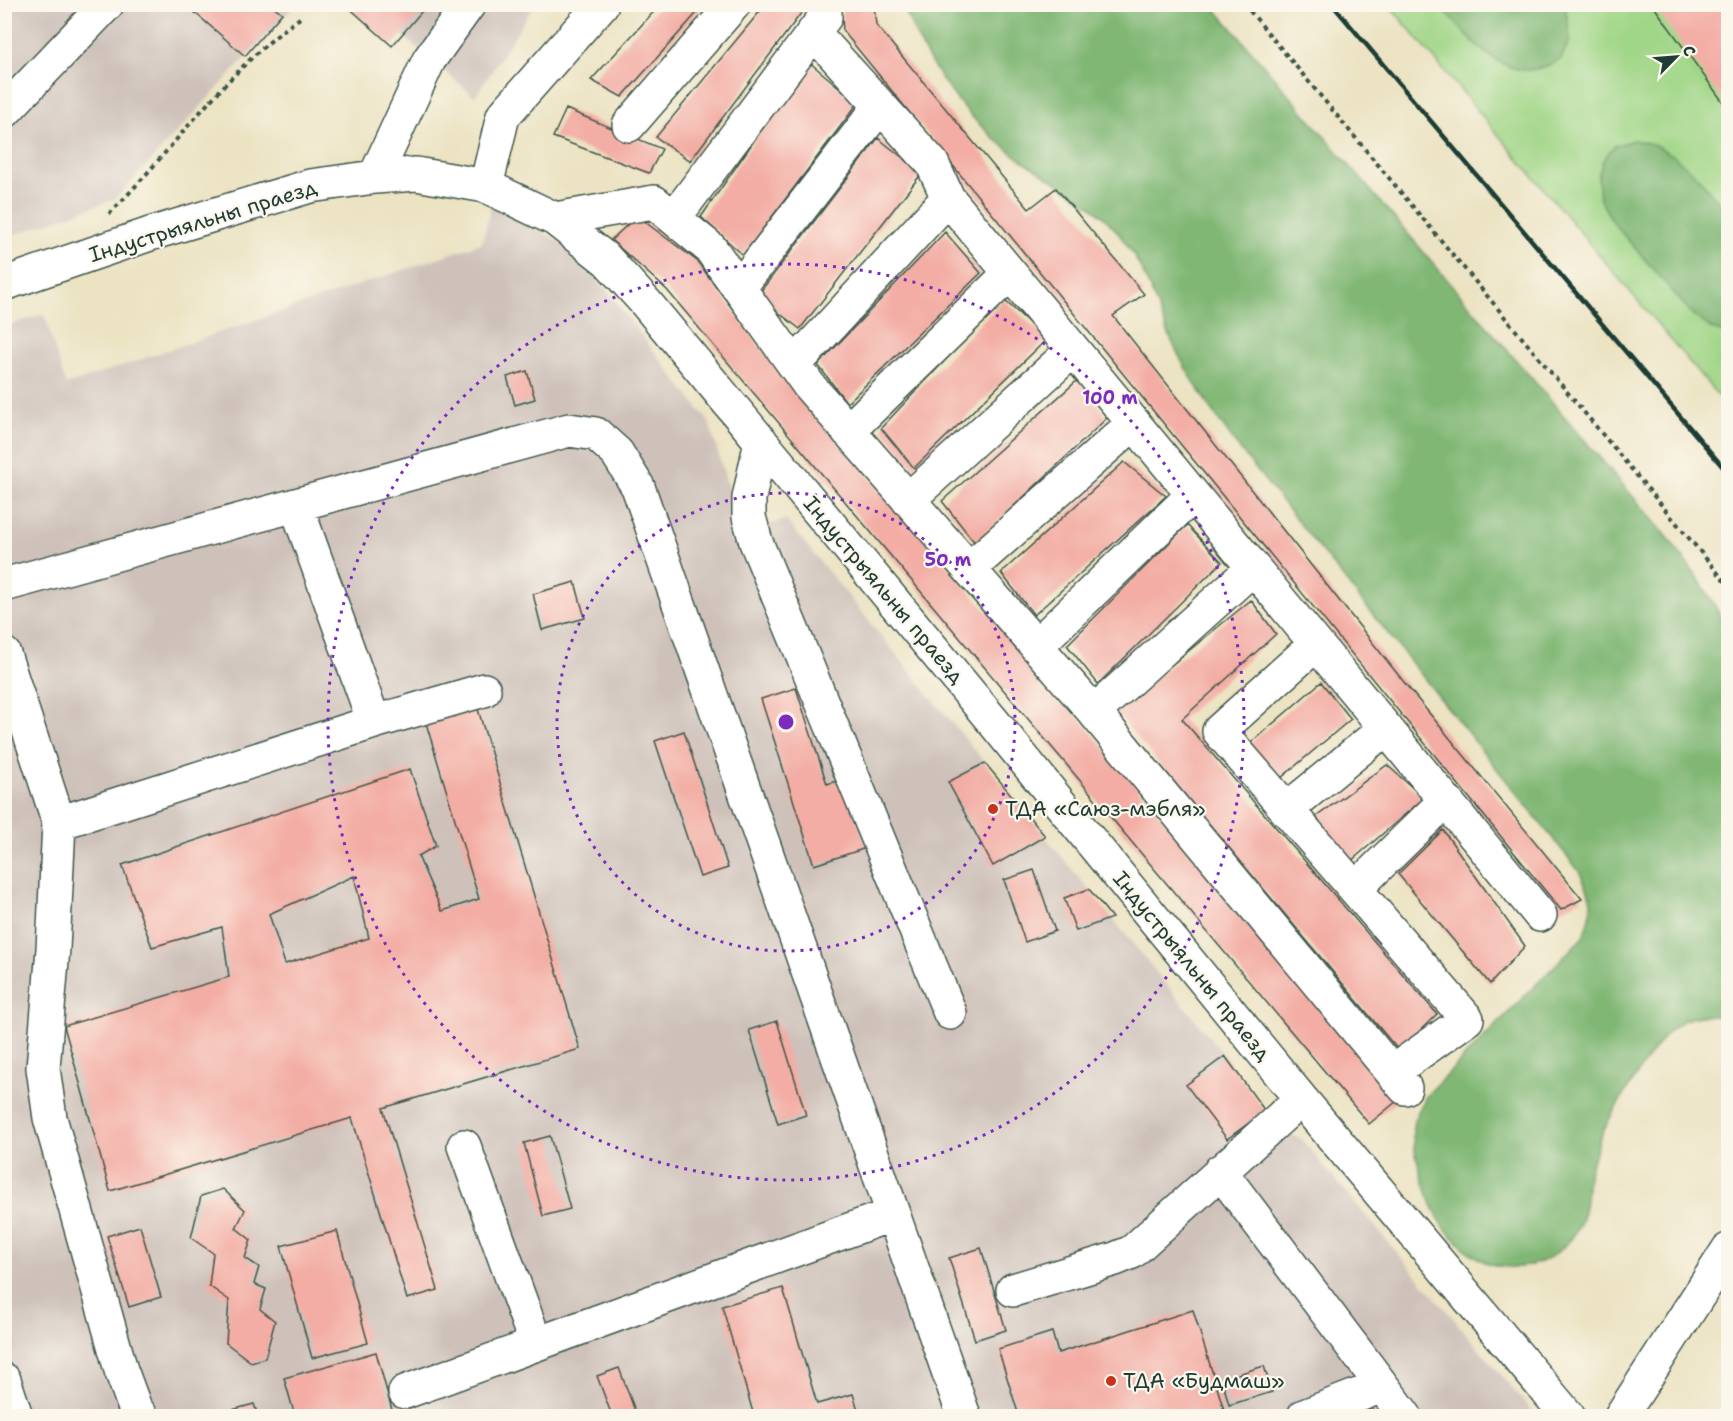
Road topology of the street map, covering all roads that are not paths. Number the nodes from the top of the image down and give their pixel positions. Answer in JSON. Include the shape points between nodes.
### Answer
{"nodes":[{"id":1,"x":107,"y":4,"type":"edge"},
{"id":2,"x":469,"y":4,"type":"edge"},
{"id":3,"x":602,"y":4,"type":"edge"},
{"id":4,"x":734,"y":4,"type":"edge"},
{"id":5,"x":819,"y":19,"type":"edge"},
{"id":6,"x":880,"y":106,"type":"junction"},
{"id":7,"x":4,"y":112,"type":"edge"},
{"id":8,"x":629,"y":125,"type":"dead end"},
{"id":9,"x":375,"y":177,"type":"junction"},
{"id":10,"x":486,"y":186,"type":"junction"},
{"id":11,"x":948,"y":198,"type":"junction"},
{"id":12,"x":674,"y":218,"type":"junction"},
{"id":13,"x":555,"y":219,"type":"junction"},
{"id":14,"x":1010,"y":273,"type":"junction"},
{"id":15,"x":4,"y":284,"type":"edge"},
{"id":16,"x":739,"y":288,"type":"junction"},
{"id":17,"x":1073,"y":350,"type":"junction"},
{"id":18,"x":794,"y":365,"type":"junction"},
{"id":19,"x":1134,"y":423,"type":"junction"},
{"id":20,"x":848,"y":430,"type":"junction"},
{"id":21,"x":761,"y":441,"type":"junction"},
{"id":22,"x":1193,"y":495,"type":"junction"},
{"id":23,"x":908,"y":500,"type":"junction"},
{"id":24,"x":296,"y":505,"type":"junction"},
{"id":25,"x":1253,"y":568,"type":"junction"},
{"id":26,"x":969,"y":569,"type":"junction"},
{"id":27,"x":4,"y":585,"type":"edge"},
{"id":28,"x":1316,"y":644,"type":"junction"},
{"id":29,"x":1036,"y":646,"type":"junction"},
{"id":30,"x":4,"y":654,"type":"edge"},
{"id":31,"x":484,"y":690,"type":"dead end"},
{"id":32,"x":1094,"y":712,"type":"junction"},
{"id":33,"x":374,"y":722,"type":"junction"},
{"id":34,"x":1386,"y":728,"type":"junction"},
{"id":35,"x":1445,"y":801,"type":"junction"},
{"id":36,"x":1286,"y":810,"type":"junction"},
{"id":37,"x":59,"y":823,"type":"junction"},
{"id":38,"x":1355,"y":889,"type":"junction"},
{"id":39,"x":1540,"y":915,"type":"dead end"},
{"id":40,"x":950,"y":1012,"type":"dead end"},
{"id":41,"x":1301,"y":1099,"type":"junction"},
{"id":42,"x":464,"y":1146,"type":"dead end"},
{"id":43,"x":1220,"y":1171,"type":"junction"},
{"id":44,"x":893,"y":1214,"type":"junction"},
{"id":45,"x":1728,"y":1250,"type":"edge"},
{"id":46,"x":1013,"y":1290,"type":"dead end"},
{"id":47,"x":536,"y":1344,"type":"junction"},
{"id":48,"x":4,"y":1380,"type":"edge"},
{"id":49,"x":1382,"y":1386,"type":"junction"},
{"id":50,"x":405,"y":1392,"type":"dead end"},
{"id":51,"x":16,"y":1416,"type":"edge"},
{"id":52,"x":141,"y":1416,"type":"edge"},
{"id":53,"x":964,"y":1416,"type":"edge"},
{"id":54,"x":1304,"y":1416,"type":"edge"},
{"id":55,"x":1405,"y":1416,"type":"edge"},
{"id":56,"x":1568,"y":1416,"type":"edge"},
{"id":57,"x":1621,"y":1416,"type":"edge"}],
"edges":[{"from":1,"to":7,"type":"street"},
{"from":2,"to":9,"type":"street","via":[[429,60]]},
{"from":3,"to":10,"type":"street","via":[[502,117]]},
{"from":4,"to":8,"type":"street"},
{"from":5,"to":6,"type":"street"},
{"from":5,"to":12,"type":"street"},
{"from":6,"to":11,"type":"street","via":[[932,163]]},
{"from":6,"to":16,"type":"street"},
{"from":9,"to":10,"type":"street","name":"Індустрыяльны праезд","via":[[416,174]]},
{"from":9,"to":15,"type":"street","name":"Індустрыяльны праезд","via":[[310,186],[150,234]]},
{"from":10,"to":13,"type":"street","name":"Індустрыяльны праезд"},
{"from":11,"to":14,"type":"street"},
{"from":11,"to":18,"type":"street"},
{"from":12,"to":13,"type":"street","via":[[654,202]]},
{"from":12,"to":16,"type":"street","via":[[710,248]]},
{"from":13,"to":21,"type":"street","name":"Індустрыяльны праезд","via":[[607,260]]},
{"from":14,"to":17,"type":"street"},
{"from":14,"to":20,"type":"street"},
{"from":16,"to":18,"type":"street"},
{"from":17,"to":19,"type":"street"},
{"from":17,"to":23,"type":"street"},
{"from":18,"to":20,"type":"street"},
{"from":19,"to":22,"type":"street"},
{"from":19,"to":26,"type":"street"},
{"from":20,"to":23,"type":"street"},
{"from":21,"to":40,"type":"street","via":[[749,498],[756,542]]},
{"from":21,"to":41,"type":"street","name":"Індустрыяльны праезд"},
{"from":22,"to":25,"type":"street"},
{"from":22,"to":29,"type":"street"},
{"from":23,"to":26,"type":"street"},
{"from":24,"to":27,"type":"street"},
{"from":24,"to":33,"type":"street"},
{"from":24,"to":44,"type":"street","via":[[569,429],[596,434],[617,453],[638,487]]},
{"from":25,"to":28,"type":"street"},
{"from":25,"to":32,"type":"street"},
{"from":26,"to":29,"type":"street"},
{"from":28,"to":34,"type":"street"},
{"from":28,"to":36,"type":"street","via":[[1219,731]]},
{"from":29,"to":32,"type":"street"},
{"from":30,"to":37,"type":"street"},
{"from":31,"to":33,"type":"street"},
{"from":32,"to":38,"type":"street","via":[[1399,1080],[1467,1019]]},
{"from":33,"to":37,"type":"street"},
{"from":34,"to":35,"type":"street"},
{"from":34,"to":36,"type":"street"},
{"from":35,"to":38,"type":"street"},
{"from":35,"to":39,"type":"street"},
{"from":36,"to":38,"type":"street"},
{"from":37,"to":52,"type":"street","via":[[44,1057],[50,1118],[115,1347]]},
{"from":41,"to":43,"type":"street"},
{"from":41,"to":56,"type":"street","name":"Індустрыяльны праезд"},
{"from":42,"to":47,"type":"street"},
{"from":43,"to":46,"type":"street","via":[[1132,1252]]},
{"from":43,"to":49,"type":"street"},
{"from":44,"to":47,"type":"street"},
{"from":44,"to":53,"type":"street"},
{"from":45,"to":57,"type":"street"},
{"from":47,"to":50,"type":"street"},
{"from":48,"to":51,"type":"street"},
{"from":49,"to":54,"type":"street"},
{"from":49,"to":55,"type":"street"}]}
